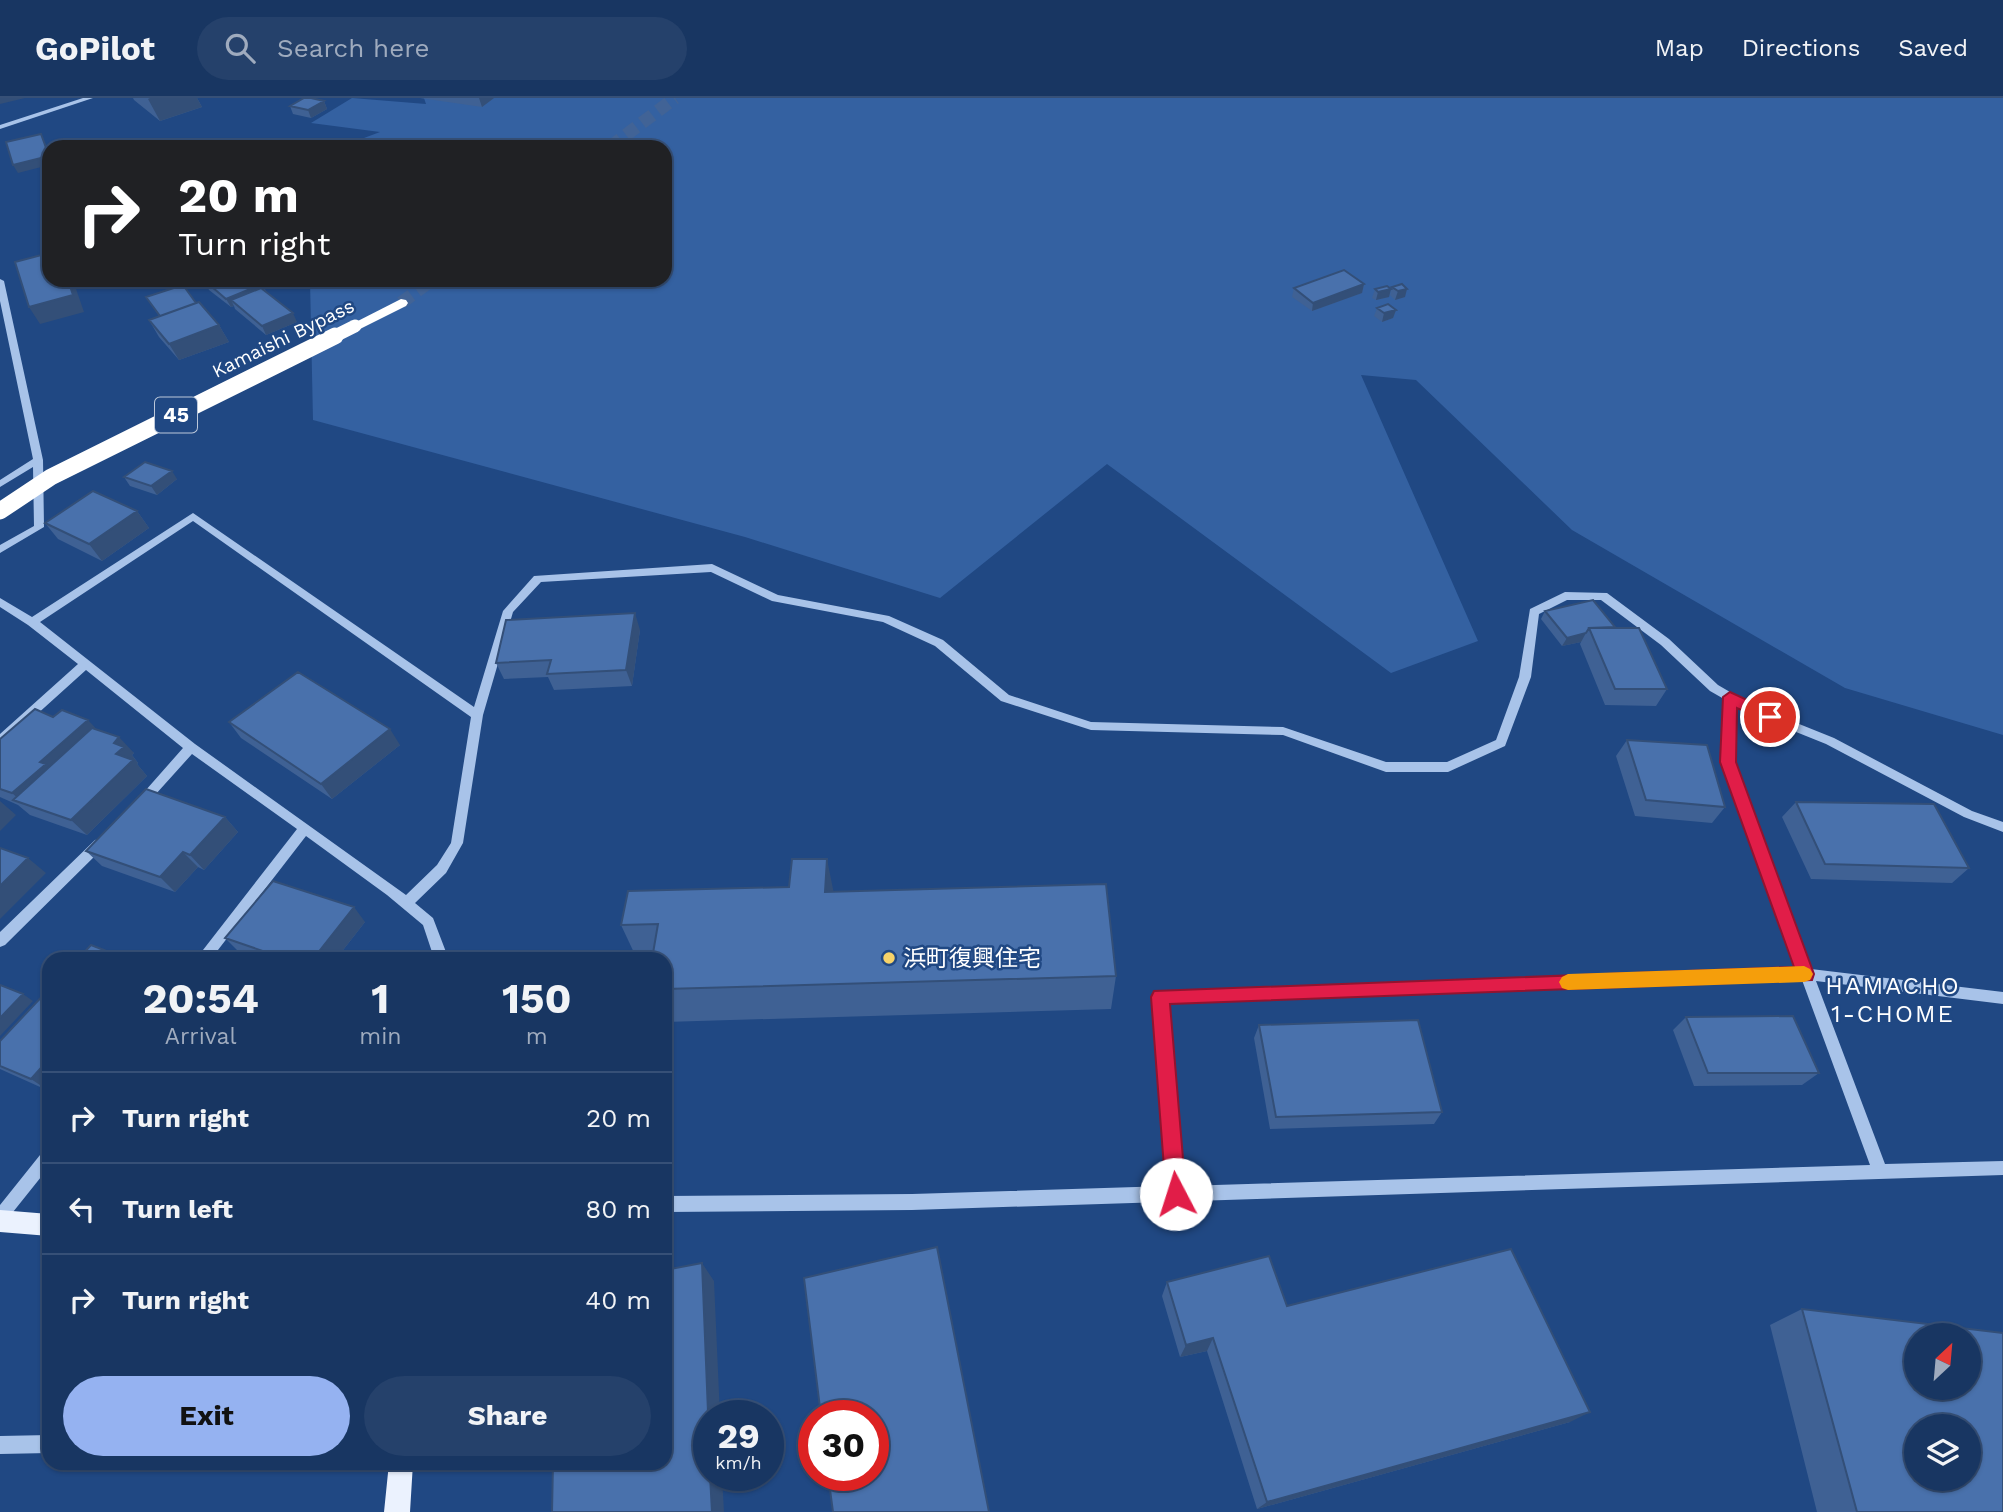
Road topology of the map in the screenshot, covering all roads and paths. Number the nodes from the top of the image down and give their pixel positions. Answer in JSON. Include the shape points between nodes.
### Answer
{"nodes":[{"id":1,"x":90,"y":98,"type":"edge"},
{"id":2,"x":0,"y":127,"type":"edge"},
{"id":3,"x":0,"y":281,"type":"edge"},
{"id":4,"x":401,"y":303,"type":"tunnel mouth"},
{"id":5,"x":38,"y":460,"type":"junction"},
{"id":6,"x":0,"y":484,"type":"edge"},
{"id":7,"x":0,"y":511,"type":"edge"},
{"id":8,"x":0,"y":550,"type":"edge"},
{"id":9,"x":0,"y":602,"type":"edge"},
{"id":10,"x":32,"y":622,"type":"junction"},
{"id":11,"x":85,"y":665,"type":"junction"},
{"id":12,"x":1730,"y":697,"type":"junction"},
{"id":13,"x":477,"y":715,"type":"junction"},
{"id":14,"x":0,"y":741,"type":"edge"},
{"id":15,"x":191,"y":747,"type":"junction"},
{"id":16,"x":133,"y":811,"type":"edge"},
{"id":17,"x":2003,"y":827,"type":"edge"},
{"id":18,"x":304,"y":829,"type":"junction"},
{"id":19,"x":104,"y":839,"type":"edge"},
{"id":20,"x":406,"y":903,"type":"junction"},
{"id":21,"x":0,"y":941,"type":"edge"},
{"id":22,"x":208,"y":952,"type":"edge"},
{"id":23,"x":439,"y":952,"type":"edge"},
{"id":24,"x":1805,"y":974,"type":"junction"},
{"id":25,"x":2003,"y":998,"type":"edge"},
{"id":26,"x":42,"y":1164,"type":"edge"},
{"id":27,"x":2003,"y":1168,"type":"edge"},
{"id":28,"x":1880,"y":1172,"type":"junction"},
{"id":29,"x":1176,"y":1194,"type":"junction"},
{"id":30,"x":672,"y":1204,"type":"edge"},
{"id":31,"x":0,"y":1219,"type":"edge"},
{"id":32,"x":42,"y":1223,"type":"edge"},
{"id":33,"x":42,"y":1444,"type":"edge"},
{"id":34,"x":0,"y":1445,"type":"edge"},
{"id":35,"x":400,"y":1470,"type":"edge"},
{"id":36,"x":397,"y":1512,"type":"edge"}],
"edges":[{"from":1,"to":2,"type":"street"},
{"from":3,"to":5,"type":"street"},
{"from":4,"to":7,"type":"highway","name":"Kamaishi Bypass","number":"45","bridge":true,"via":[[51,477]]},
{"from":5,"to":6,"type":"street"},
{"from":5,"to":8,"type":"street","via":[[39,527]]},
{"from":9,"to":10,"type":"street"},
{"from":10,"to":11,"type":"street"},
{"from":10,"to":13,"type":"street","via":[[192,516]]},
{"from":11,"to":14,"type":"street"},
{"from":11,"to":15,"type":"street"},
{"from":12,"to":13,"type":"street","via":[[1603,596],[1565,596],[1534,612],[1525,677],[1501,743],[1448,767],[1386,766],[1283,731],[1091,726],[1005,698],[939,643],[885,619],[776,598],[712,568],[538,579],[508,611]]},
{"from":12,"to":17,"type":"street"},
{"from":12,"to":24,"type":"street","via":[[1728,762]]},
{"from":13,"to":20,"type":"street","via":[[457,843],[442,872]]},
{"from":15,"to":16,"type":"street"},
{"from":15,"to":18,"type":"street"},
{"from":18,"to":20,"type":"street"},
{"from":18,"to":22,"type":"street"},
{"from":19,"to":21,"type":"street"},
{"from":20,"to":23,"type":"street","via":[[428,922]]},
{"from":24,"to":25,"type":"street"},
{"from":24,"to":28,"type":"street"},
{"from":24,"to":29,"type":"street","via":[[1160,997]]},
{"from":26,"to":31,"type":"street"},
{"from":27,"to":28,"type":"street"},
{"from":28,"to":29,"type":"street"},
{"from":29,"to":30,"type":"street"},
{"from":31,"to":32,"type":"main road"},
{"from":33,"to":34,"type":"street"},
{"from":35,"to":36,"type":"main road"}]}
